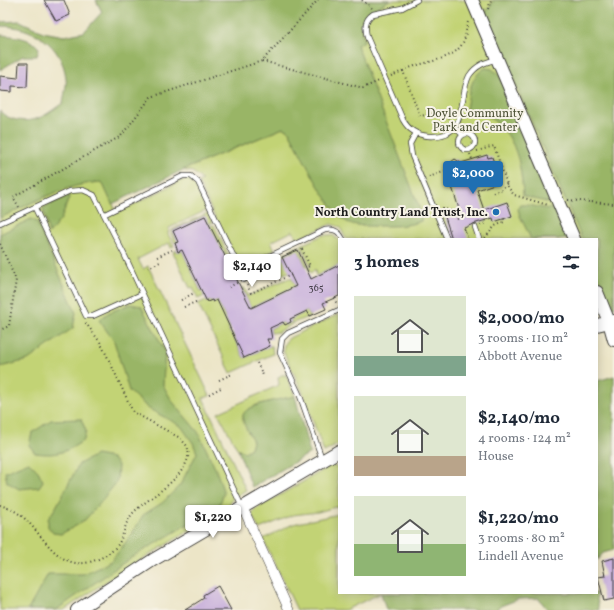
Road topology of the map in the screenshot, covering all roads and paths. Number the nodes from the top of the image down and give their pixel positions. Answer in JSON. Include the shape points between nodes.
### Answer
{"nodes":[{"id":1,"x":318,"y":0,"type":"edge"},
{"id":2,"x":362,"y":0,"type":"edge"},
{"id":3,"x":417,"y":0,"type":"edge"},
{"id":4,"x":472,"y":0,"type":"edge"},
{"id":5,"x":491,"y":0,"type":"edge"},
{"id":6,"x":378,"y":12,"type":"junction"},
{"id":7,"x":484,"y":12,"type":"dead end"},
{"id":8,"x":470,"y":18,"type":"dead end"},
{"id":9,"x":497,"y":59,"type":"junction"},
{"id":10,"x":262,"y":61,"type":"junction"},
{"id":11,"x":403,"y":70,"type":"junction"},
{"id":12,"x":385,"y":78,"type":"junction"},
{"id":13,"x":453,"y":121,"type":"dead end"},
{"id":14,"x":454,"y":127,"type":"junction"},
{"id":15,"x":416,"y":133,"type":"junction"},
{"id":16,"x":462,"y":135,"type":"dead end"},
{"id":17,"x":477,"y":151,"type":"dead end"},
{"id":18,"x":470,"y":154,"type":"dead end"},
{"id":19,"x":472,"y":159,"type":"dead end"},
{"id":20,"x":446,"y":171,"type":"dead end"},
{"id":21,"x":422,"y":179,"type":"junction"},
{"id":22,"x":507,"y":183,"type":"junction"},
{"id":23,"x":493,"y":193,"type":"dead end"},
{"id":24,"x":566,"y":201,"type":"dead end"},
{"id":25,"x":614,"y":204,"type":"edge"},
{"id":26,"x":552,"y":206,"type":"dead end"},
{"id":27,"x":435,"y":207,"type":"junction"},
{"id":28,"x":35,"y":208,"type":"junction"},
{"id":29,"x":22,"y":213,"type":"junction"},
{"id":30,"x":105,"y":214,"type":"junction"},
{"id":31,"x":485,"y":218,"type":"dead end"},
{"id":32,"x":504,"y":219,"type":"dead end"},
{"id":33,"x":454,"y":220,"type":"dead end"},
{"id":34,"x":0,"y":223,"type":"edge"},
{"id":35,"x":483,"y":224,"type":"dead end"},
{"id":36,"x":475,"y":227,"type":"dead end"},
{"id":37,"x":342,"y":238,"type":"edge"},
{"id":38,"x":447,"y":238,"type":"edge"},
{"id":39,"x":479,"y":238,"type":"edge"},
{"id":40,"x":485,"y":238,"type":"edge"},
{"id":41,"x":574,"y":238,"type":"edge"},
{"id":42,"x":299,"y":242,"type":"junction"},
{"id":43,"x":0,"y":244,"type":"edge"},
{"id":44,"x":172,"y":250,"type":"dead end"},
{"id":45,"x":157,"y":257,"type":"dead end"},
{"id":46,"x":234,"y":257,"type":"junction"},
{"id":47,"x":162,"y":261,"type":"dead end"},
{"id":48,"x":306,"y":267,"type":"dead end"},
{"id":49,"x":148,"y":268,"type":"dead end"},
{"id":50,"x":291,"y":275,"type":"dead end"},
{"id":51,"x":244,"y":280,"type":"junction"},
{"id":52,"x":229,"y":287,"type":"dead end"},
{"id":53,"x":194,"y":293,"type":"dead end"},
{"id":54,"x":142,"y":294,"type":"junction"},
{"id":55,"x":598,"y":294,"type":"edge"},
{"id":56,"x":181,"y":300,"type":"dead end"},
{"id":57,"x":198,"y":301,"type":"dead end"},
{"id":58,"x":184,"y":307,"type":"dead end"},
{"id":59,"x":338,"y":310,"type":"edge"},
{"id":60,"x":85,"y":315,"type":"junction"},
{"id":61,"x":612,"y":322,"type":"edge"},
{"id":62,"x":598,"y":325,"type":"edge"},
{"id":63,"x":0,"y":330,"type":"edge"},
{"id":64,"x":614,"y":340,"type":"edge"},
{"id":65,"x":257,"y":363,"type":"dead end"},
{"id":66,"x":232,"y":374,"type":"dead end"},
{"id":67,"x":264,"y":377,"type":"dead end"},
{"id":68,"x":219,"y":380,"type":"dead end"},
{"id":69,"x":223,"y":387,"type":"dead end"},
{"id":70,"x":209,"y":394,"type":"dead end"},
{"id":71,"x":338,"y":452,"type":"edge"},
{"id":72,"x":323,"y":461,"type":"junction"},
{"id":73,"x":0,"y":505,"type":"edge"},
{"id":74,"x":243,"y":508,"type":"junction"},
{"id":75,"x":77,"y":610,"type":"edge"},
{"id":76,"x":289,"y":610,"type":"edge"}],
"edges":[{"from":1,"to":10,"type":"path"},
{"from":2,"to":6,"type":"path"},
{"from":3,"to":6,"type":"lane","via":[[402,8]]},
{"from":4,"to":9,"type":"street"},
{"from":5,"to":7,"type":"path","via":[[489,8]]},
{"from":6,"to":12,"type":"lane","via":[[369,16],[365,31]]},
{"from":8,"to":11,"type":"path","via":[[460,48],[444,58],[412,65]]},
{"from":9,"to":14,"type":"lane","via":[[478,66],[469,76],[460,119]]},
{"from":9,"to":41,"type":"street"},
{"from":10,"to":12,"type":"path","via":[[363,88]]},
{"from":10,"to":29,"type":"path","via":[[151,97],[121,136],[13,197]]},
{"from":11,"to":12,"type":"path"},
{"from":11,"to":13,"type":"path","via":[[420,116],[441,112]]},
{"from":12,"to":15,"type":"lane","via":[[406,125]]},
{"from":14,"to":15,"type":"lane","via":[[439,136],[423,136]]},
{"from":14,"to":16,"type":"lane"},
{"from":15,"to":21,"type":"lane","via":[[410,147]]},
{"from":17,"to":22,"type":"path","via":[[494,146]]},
{"from":18,"to":19,"type":"path"},
{"from":20,"to":21,"type":"path"},
{"from":21,"to":27,"type":"lane"},
{"from":22,"to":23,"type":"path"},
{"from":22,"to":26,"type":"path","via":[[517,197]]},
{"from":24,"to":25,"type":"path"},
{"from":27,"to":33,"type":"path","via":[[457,213],[460,218]]},
{"from":27,"to":38,"type":"lane"},
{"from":28,"to":29,"type":"lane"},
{"from":28,"to":30,"type":"lane","via":[[70,191],[83,190],[94,195]]},
{"from":28,"to":60,"type":"lane"},
{"from":29,"to":34,"type":"lane"},
{"from":30,"to":46,"type":"lane","via":[[183,176],[191,176],[198,182]]},
{"from":30,"to":54,"type":"lane"},
{"from":31,"to":35,"type":"path","via":[[486,223]]},
{"from":32,"to":40,"type":"path","via":[[504,222],[495,226]]},
{"from":36,"to":39,"type":"lane"},
{"from":37,"to":42,"type":"lane","via":[[338,232],[329,229]]},
{"from":42,"to":46,"type":"lane","via":[[251,265],[242,265]]},
{"from":42,"to":48,"type":"path","via":[[310,266]]},
{"from":43,"to":63,"type":"path","via":[[16,280],[9,326]]},
{"from":44,"to":45,"type":"path"},
{"from":46,"to":51,"type":"lane"},
{"from":47,"to":49,"type":"path"},
{"from":50,"to":51,"type":"path","via":[[251,293]]},
{"from":51,"to":52,"type":"path"},
{"from":53,"to":56,"type":"path"},
{"from":54,"to":60,"type":"lane","via":[[93,316]]},
{"from":54,"to":74,"type":"lane"},
{"from":55,"to":61,"type":"street"},
{"from":57,"to":58,"type":"path"},
{"from":59,"to":72,"type":"lane","via":[[284,336],[280,350],[300,396]]},
{"from":60,"to":73,"type":"path","via":[[85,325],[100,342],[133,412],[185,443],[189,449],[184,464],[168,486],[133,512],[125,524],[117,546],[92,561],[69,561],[39,536],[20,514]]},
{"from":61,"to":62,"type":"street"},
{"from":61,"to":64,"type":"street"},
{"from":65,"to":67,"type":"path"},
{"from":66,"to":68,"type":"path"},
{"from":69,"to":70,"type":"path"},
{"from":71,"to":72,"type":"street"},
{"from":72,"to":74,"type":"street"},
{"from":74,"to":75,"type":"street","via":[[153,560]]},
{"from":74,"to":76,"type":"street"}]}
